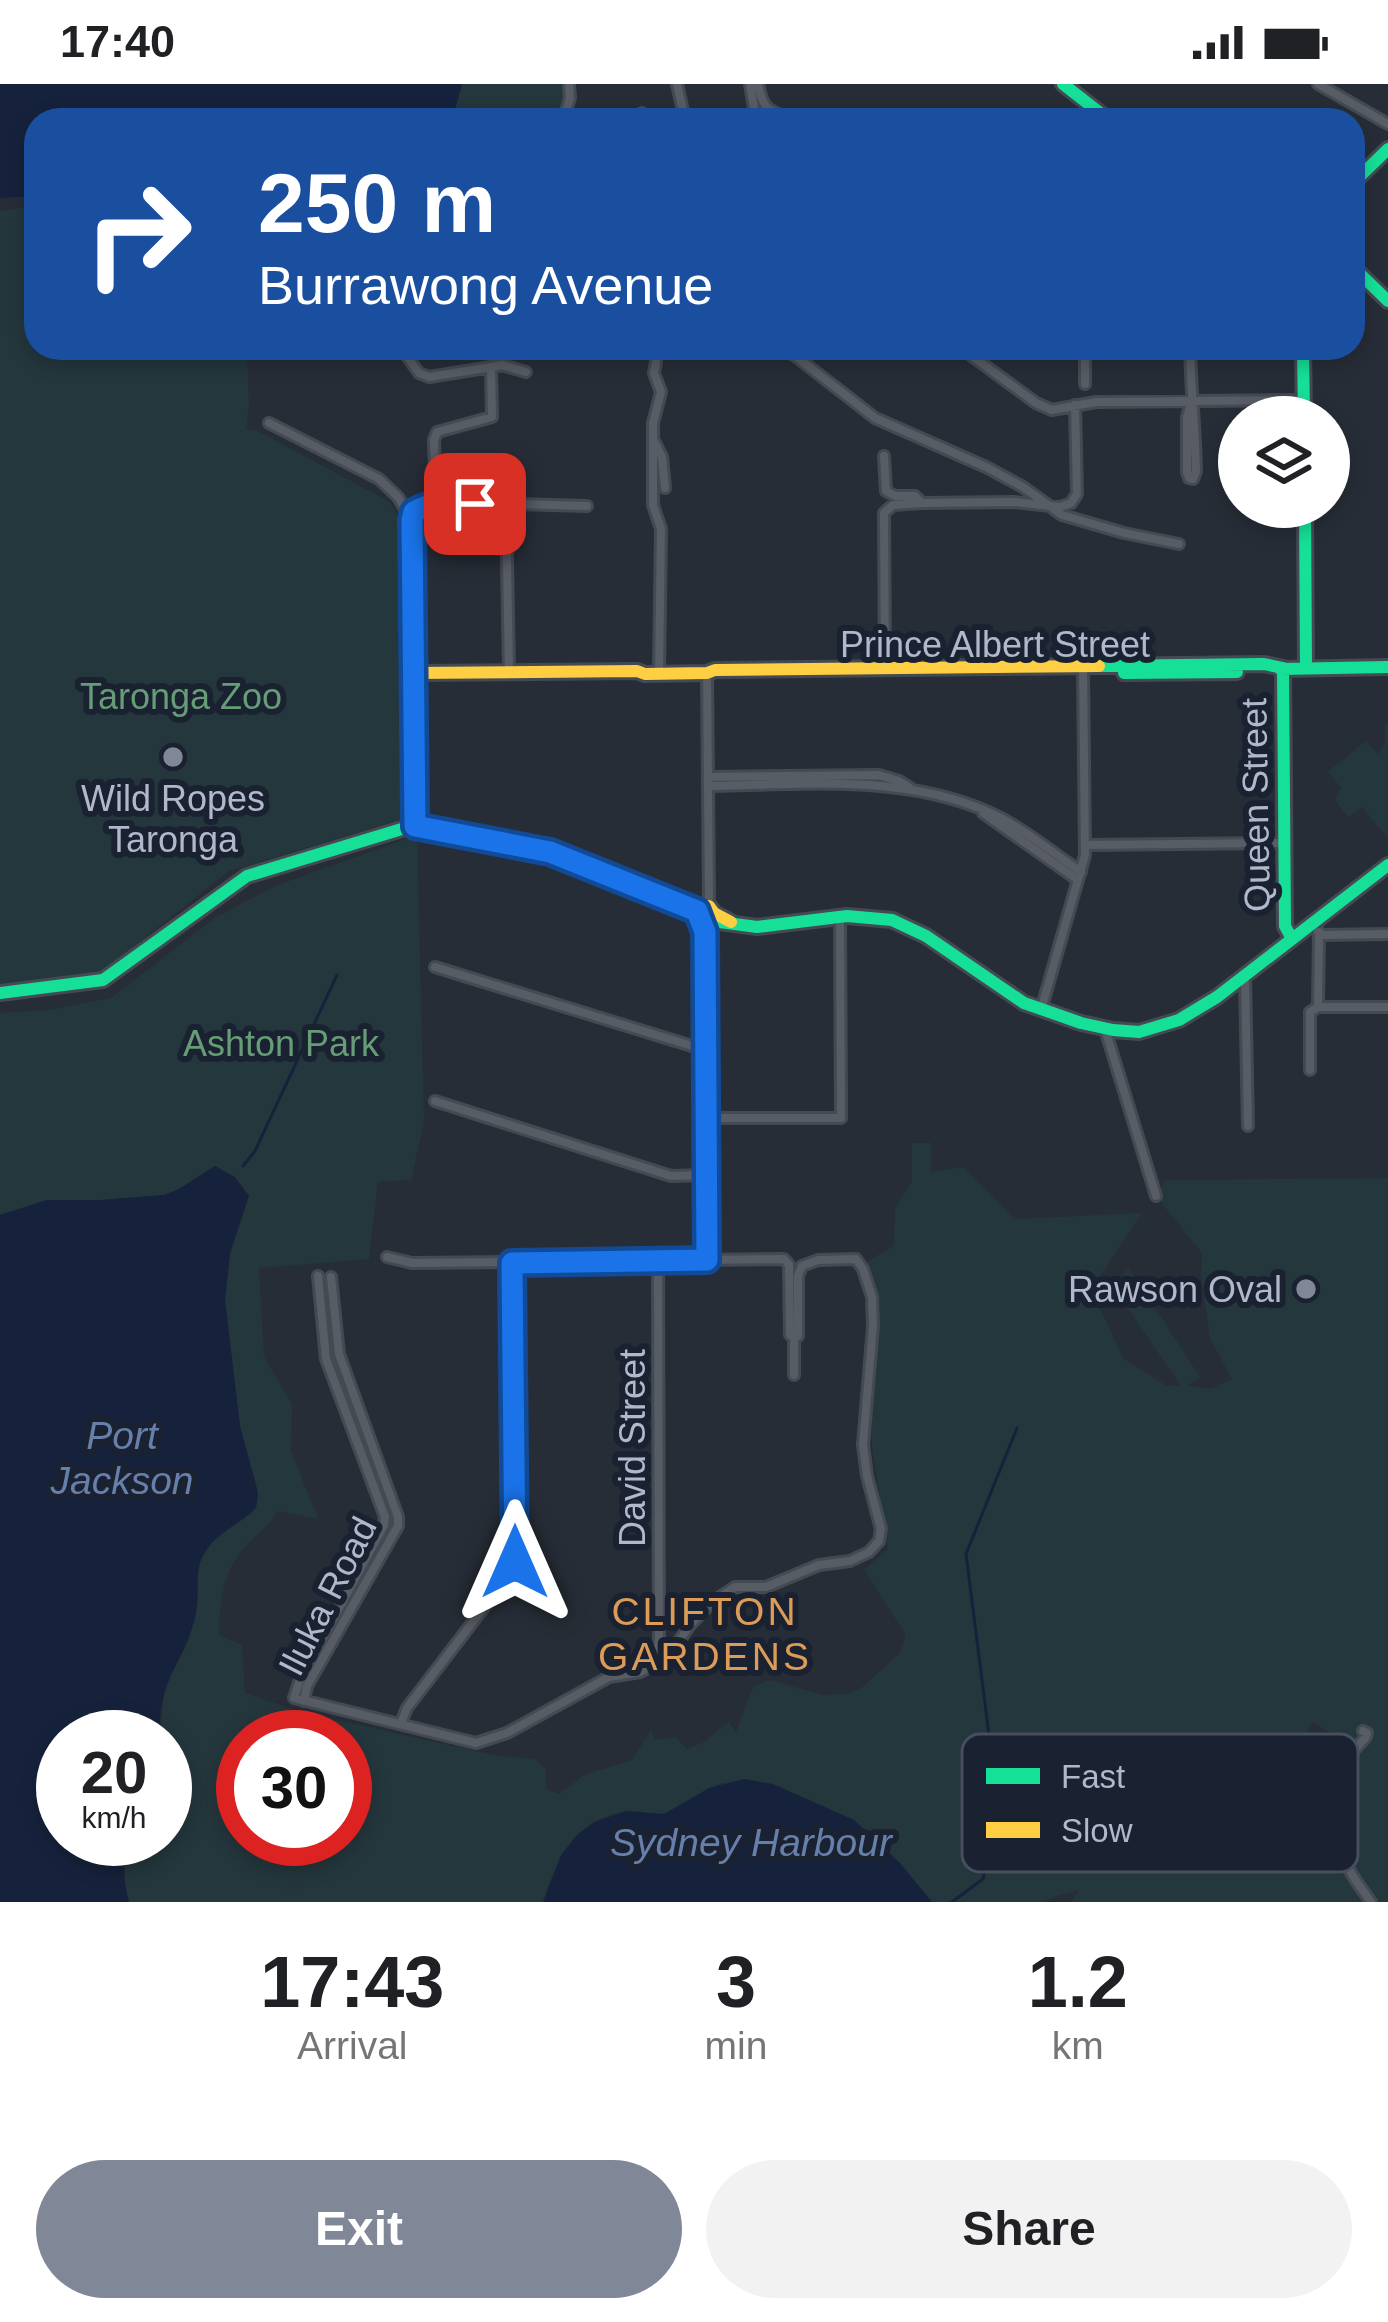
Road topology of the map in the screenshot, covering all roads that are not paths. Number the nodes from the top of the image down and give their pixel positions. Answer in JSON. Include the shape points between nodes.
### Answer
{"nodes":[{"id":1,"x":1063,"y":84,"type":"edge"},
{"id":2,"x":1318,"y":84,"type":"edge"},
{"id":3,"x":1090,"y":105,"type":"junction"},
{"id":4,"x":1090,"y":108,"type":"edge"},
{"id":5,"x":1094,"y":108,"type":"edge"},
{"id":6,"x":1360,"y":108,"type":"edge"},
{"id":7,"x":1388,"y":149,"type":"edge"},
{"id":8,"x":1365,"y":171,"type":"edge"},
{"id":9,"x":1365,"y":279,"type":"edge"},
{"id":10,"x":1388,"y":301,"type":"edge"},
{"id":11,"x":410,"y":360,"type":"edge"},
{"id":12,"x":799,"y":360,"type":"edge"},
{"id":13,"x":977,"y":360,"type":"edge"},
{"id":14,"x":1084,"y":360,"type":"edge"},
{"id":15,"x":1190,"y":360,"type":"edge"},
{"id":16,"x":1303,"y":360,"type":"edge"},
{"id":17,"x":656,"y":362,"type":"dead end"},
{"id":18,"x":491,"y":367,"type":"junction"},
{"id":19,"x":526,"y":372,"type":"dead end"},
{"id":20,"x":1084,"y":384,"type":"dead end"},
{"id":21,"x":1304,"y":396,"type":"edge"},
{"id":22,"x":1192,"y":401,"type":"junction"},
{"id":23,"x":1218,"y":401,"type":"edge"},
{"id":24,"x":1075,"y":405,"type":"junction"},
{"id":25,"x":269,"y":423,"type":"dead end"},
{"id":26,"x":653,"y":440,"type":"junction"},
{"id":27,"x":884,"y":456,"type":"dead end"},
{"id":28,"x":665,"y":488,"type":"dead end"},
{"id":29,"x":1077,"y":494,"type":"junction"},
{"id":30,"x":436,"y":503,"type":"junction"},
{"id":31,"x":922,"y":503,"type":"junction"},
{"id":32,"x":506,"y":506,"type":"junction"},
{"id":33,"x":587,"y":506,"type":"dead end"},
{"id":34,"x":1052,"y":506,"type":"junction"},
{"id":35,"x":412,"y":520,"type":"junction"},
{"id":36,"x":1084,"y":522,"type":"junction"},
{"id":37,"x":1305,"y":528,"type":"edge"},
{"id":38,"x":1179,"y":544,"type":"dead end"},
{"id":39,"x":1283,"y":668,"type":"junction"},
{"id":40,"x":1306,"y":668,"type":"junction"},
{"id":41,"x":1388,"y":668,"type":"edge"},
{"id":42,"x":885,"y":669,"type":"junction"},
{"id":43,"x":1083,"y":670,"type":"junction"},
{"id":44,"x":509,"y":672,"type":"junction"},
{"id":45,"x":707,"y":673,"type":"junction"},
{"id":46,"x":652,"y":674,"type":"junction"},
{"id":47,"x":413,"y":676,"type":"junction"},
{"id":48,"x":708,"y":781,"type":"junction"},
{"id":49,"x":415,"y":826,"type":"junction"},
{"id":50,"x":1284,"y":843,"type":"junction"},
{"id":51,"x":1086,"y":845,"type":"junction"},
{"id":52,"x":1388,"y":866,"type":"edge"},
{"id":53,"x":1079,"y":876,"type":"junction"},
{"id":54,"x":707,"y":915,"type":"junction"},
{"id":55,"x":840,"y":916,"type":"junction"},
{"id":56,"x":1313,"y":930,"type":"junction"},
{"id":57,"x":1388,"y":934,"type":"edge"},
{"id":58,"x":1292,"y":939,"type":"junction"},
{"id":59,"x":435,"y":967,"type":"dead end"},
{"id":60,"x":1245,"y":976,"type":"junction"},
{"id":61,"x":0,"y":993,"type":"edge"},
{"id":62,"x":1318,"y":1007,"type":"junction"},
{"id":63,"x":1388,"y":1007,"type":"edge"},
{"id":64,"x":1041,"y":1010,"type":"junction"},
{"id":65,"x":1105,"y":1029,"type":"junction"},
{"id":66,"x":706,"y":1050,"type":"junction"},
{"id":67,"x":1310,"y":1070,"type":"dead end"},
{"id":68,"x":436,"y":1101,"type":"dead end"},
{"id":69,"x":706,"y":1118,"type":"junction"},
{"id":70,"x":1248,"y":1126,"type":"dead end"},
{"id":71,"x":707,"y":1174,"type":"junction"},
{"id":72,"x":1156,"y":1196,"type":"dead end"},
{"id":73,"x":387,"y":1257,"type":"dead end"},
{"id":74,"x":707,"y":1260,"type":"junction"},
{"id":75,"x":658,"y":1261,"type":"junction"},
{"id":76,"x":512,"y":1263,"type":"junction"},
{"id":77,"x":318,"y":1276,"type":"dead end"},
{"id":78,"x":331,"y":1277,"type":"dead end"},
{"id":79,"x":794,"y":1338,"type":"junction"},
{"id":80,"x":794,"y":1375,"type":"dead end"},
{"id":81,"x":609,"y":1677,"type":"junction"},
{"id":82,"x":304,"y":1701,"type":"junction"},
{"id":83,"x":401,"y":1723,"type":"junction"},
{"id":84,"x":1363,"y":1730,"type":"dead end"},
{"id":85,"x":1358,"y":1746,"type":"edge"},
{"id":86,"x":1351,"y":1872,"type":"edge"},
{"id":87,"x":1371,"y":1902,"type":"edge"}],
"edges":[{"from":1,"to":3,"type":"street"},
{"from":2,"to":6,"type":"street"},
{"from":3,"to":4,"type":"street"},
{"from":3,"to":5,"type":"street"},
{"from":7,"to":8,"type":"street"},
{"from":9,"to":10,"type":"street"},
{"from":11,"to":18,"type":"street","via":[[429,376]]},
{"from":12,"to":34,"type":"street","via":[[875,418]]},
{"from":13,"to":24,"type":"street","via":[[1042,407]]},
{"from":14,"to":20,"type":"street"},
{"from":15,"to":22,"type":"street"},
{"from":16,"to":21,"type":"street"},
{"from":17,"to":26,"type":"street","via":[[662,392]]},
{"from":18,"to":19,"type":"street"},
{"from":18,"to":30,"type":"street","via":[[492,417],[437,432]]},
{"from":22,"to":22,"type":"street","via":[[1196,471],[1190,479],[1187,417]]},
{"from":22,"to":23,"type":"street"},
{"from":22,"to":24,"type":"street"},
{"from":24,"to":29,"type":"street"},
{"from":25,"to":35,"type":"street","via":[[379,479]]},
{"from":26,"to":28,"type":"street"},
{"from":26,"to":46,"type":"street","via":[[661,529]]},
{"from":27,"to":31,"type":"street","via":[[886,491]]},
{"from":29,"to":34,"type":"street"},
{"from":29,"to":36,"type":"street"},
{"from":30,"to":32,"type":"street"},
{"from":30,"to":35,"type":"street"},
{"from":31,"to":34,"type":"street"},
{"from":31,"to":42,"type":"street","via":[[884,513]]},
{"from":32,"to":33,"type":"street"},
{"from":32,"to":44,"type":"street"},
{"from":34,"to":36,"type":"street"},
{"from":35,"to":47,"type":"street"},
{"from":36,"to":38,"type":"street"},
{"from":37,"to":40,"type":"street","name":"Queen Street"},
{"from":39,"to":40,"type":"street","name":"Prince Albert Street"},
{"from":39,"to":43,"type":"street","name":"Prince Albert Street"},
{"from":39,"to":50,"type":"street","name":"Queen Street"},
{"from":40,"to":41,"type":"street","name":"Prince Albert Street"},
{"from":42,"to":43,"type":"street","name":"Prince Albert Street"},
{"from":42,"to":45,"type":"street","name":"Prince Albert Street"},
{"from":43,"to":45,"type":"street","name":"Prince Albert Street"},
{"from":43,"to":51,"type":"street"},
{"from":44,"to":46,"type":"street","name":"Prince Albert Street"},
{"from":44,"to":47,"type":"street","name":"Prince Albert Street"},
{"from":45,"to":46,"type":"street","name":"Prince Albert Street"},
{"from":45,"to":48,"type":"street"},
{"from":46,"to":47,"type":"street","name":"Prince Albert Street"},
{"from":47,"to":49,"type":"street"},
{"from":48,"to":53,"type":"street","via":[[899,781],[977,808]]},
{"from":48,"to":54,"type":"street"},
{"from":49,"to":54,"type":"street","via":[[550,852]]},
{"from":49,"to":61,"type":"street","via":[[247,876],[103,980]]},
{"from":50,"to":51,"type":"street"},
{"from":50,"to":58,"type":"street","name":"Queen Street"},
{"from":51,"to":53,"type":"street"},
{"from":52,"to":56,"type":"street"},
{"from":53,"to":64,"type":"street"},
{"from":54,"to":55,"type":"street","via":[[757,929]]},
{"from":54,"to":66,"type":"street"},
{"from":55,"to":64,"type":"street","via":[[904,925]]},
{"from":55,"to":69,"type":"street","via":[[841,1118]]},
{"from":56,"to":57,"type":"street"},
{"from":56,"to":58,"type":"street"},
{"from":56,"to":62,"type":"street"},
{"from":58,"to":60,"type":"street"},
{"from":59,"to":66,"type":"street"},
{"from":60,"to":65,"type":"street","via":[[1154,1029]]},
{"from":60,"to":70,"type":"street"},
{"from":62,"to":63,"type":"street"},
{"from":62,"to":67,"type":"street","via":[[1310,1012]]},
{"from":64,"to":65,"type":"street"},
{"from":65,"to":72,"type":"street"},
{"from":66,"to":69,"type":"street"},
{"from":68,"to":71,"type":"street","via":[[671,1176]]},
{"from":69,"to":71,"type":"street"},
{"from":71,"to":74,"type":"street"},
{"from":73,"to":76,"type":"street"},
{"from":74,"to":75,"type":"street"},
{"from":74,"to":79,"type":"street","via":[[788,1261]]},
{"from":75,"to":76,"type":"street"},
{"from":75,"to":81,"type":"street","name":"David Street","via":[[659,1644]]},
{"from":76,"to":83,"type":"street","via":[[515,1562]]},
{"from":77,"to":82,"type":"street","name":"Iluka Road","via":[[326,1359],[385,1517],[299,1682],[294,1698]]},
{"from":78,"to":82,"type":"street","name":"Iluka Road","via":[[339,1354],[398,1526]]},
{"from":79,"to":80,"type":"street"},
{"from":79,"to":81,"type":"street","via":[[802,1266],[856,1259],[872,1297],[863,1445],[879,1541],[850,1561],[819,1564],[766,1587],[735,1587],[690,1625],[668,1658]]},
{"from":81,"to":83,"type":"street","via":[[484,1743]]},
{"from":82,"to":83,"type":"street"},
{"from":84,"to":85,"type":"street"},
{"from":86,"to":87,"type":"street"}]}
